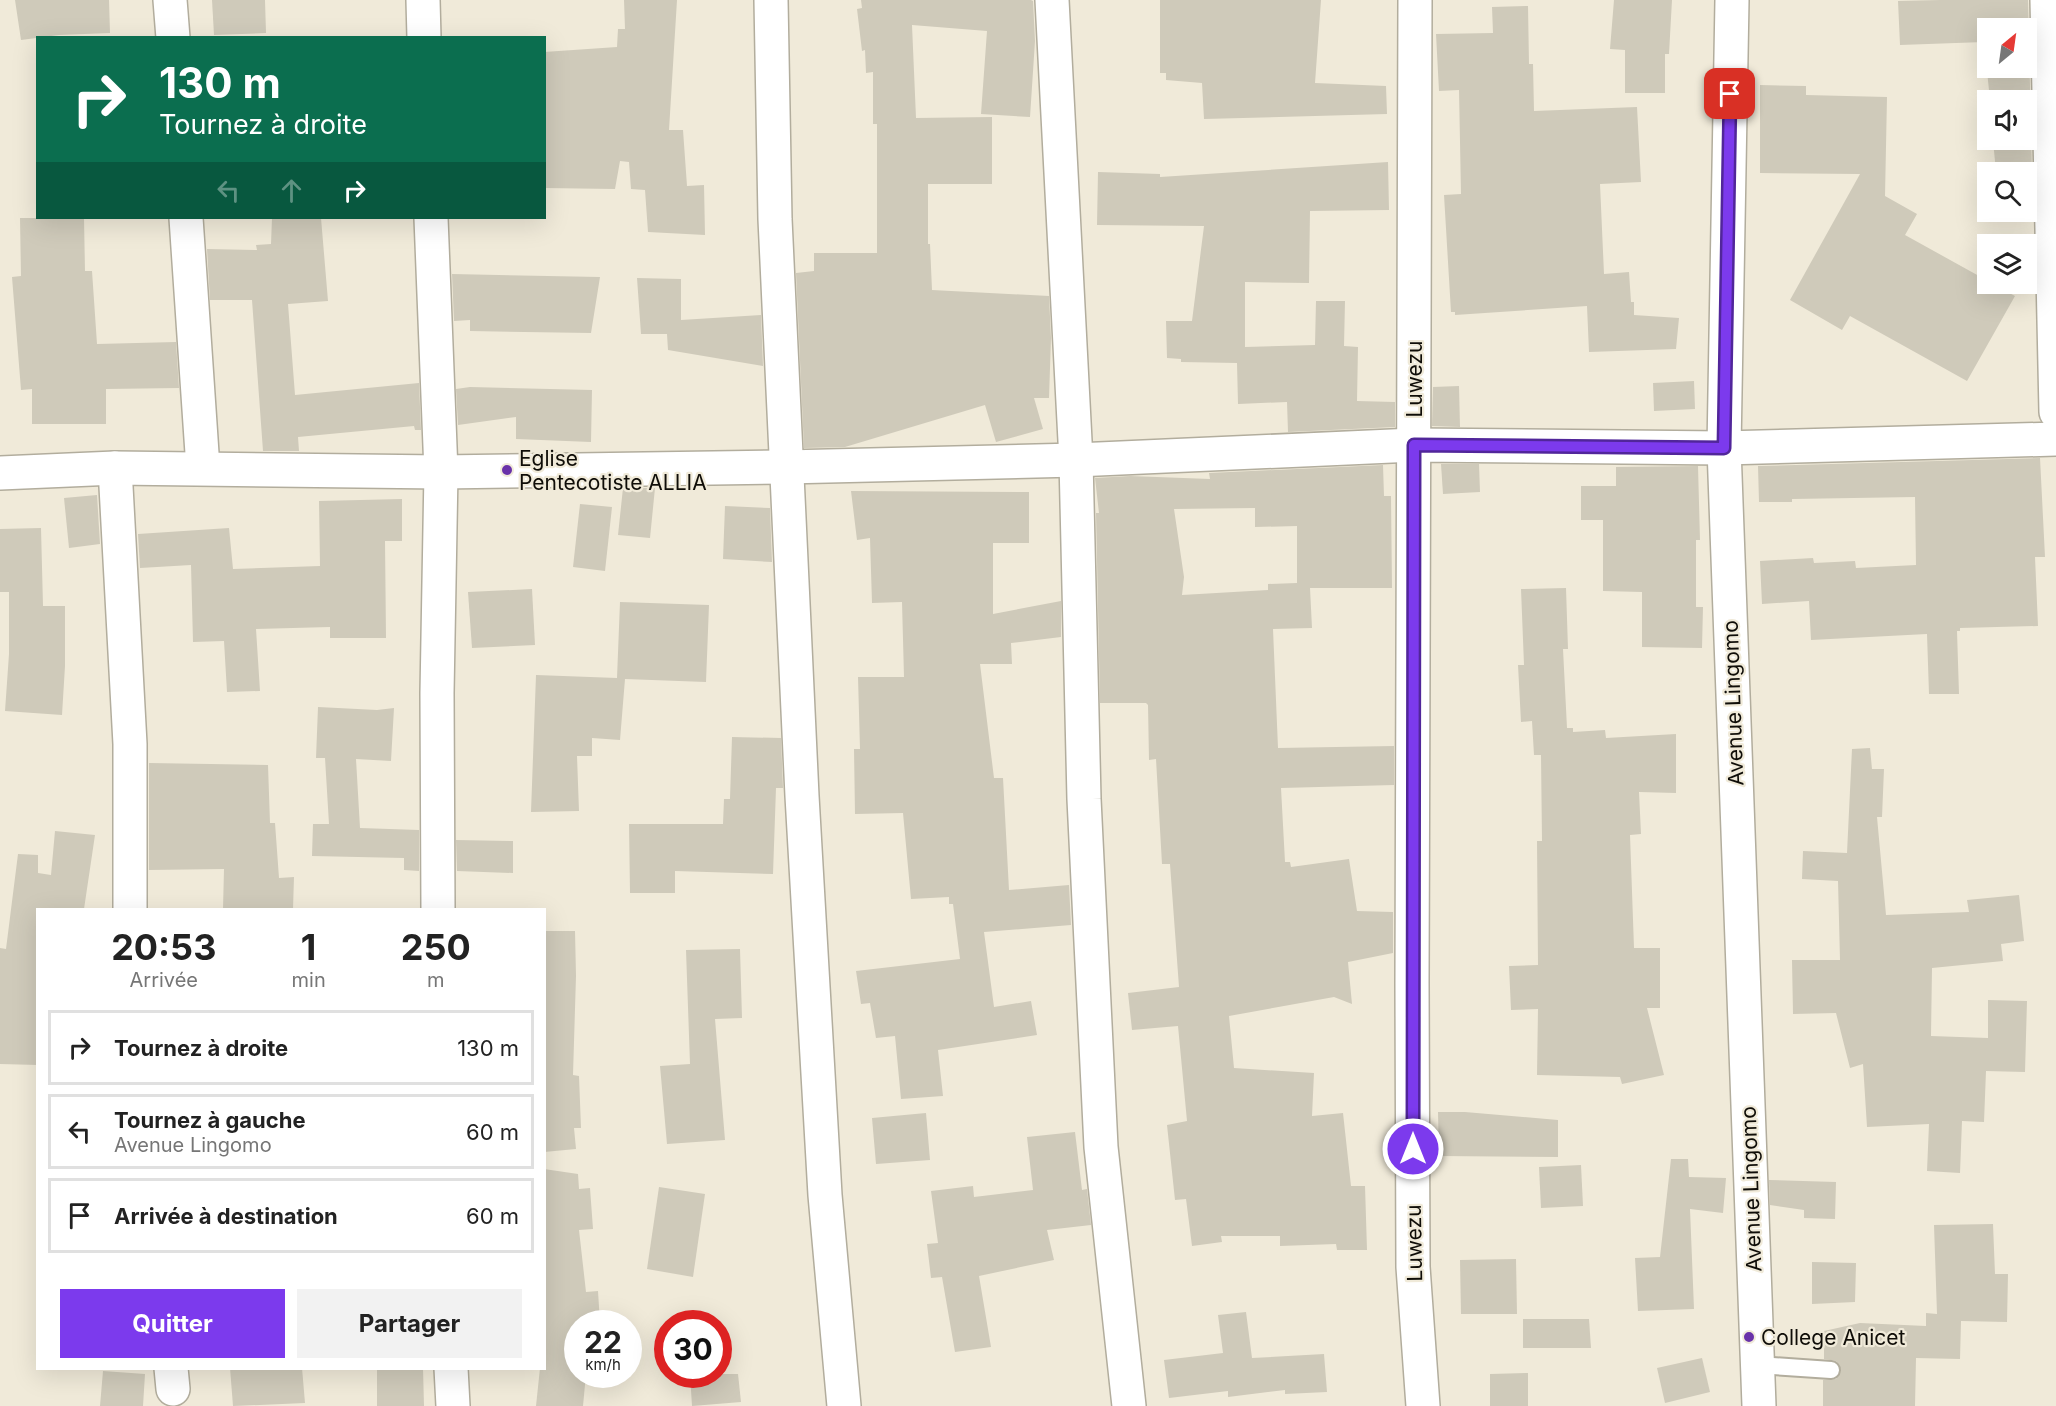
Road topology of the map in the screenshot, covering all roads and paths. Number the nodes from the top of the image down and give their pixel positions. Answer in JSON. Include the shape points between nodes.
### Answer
{"nodes":[{"id":1,"x":170,"y":0,"type":"edge"},
{"id":2,"x":423,"y":0,"type":"edge"},
{"id":3,"x":771,"y":0,"type":"edge"},
{"id":4,"x":1052,"y":0,"type":"edge"},
{"id":5,"x":1415,"y":0,"type":"edge"},
{"id":6,"x":1732,"y":0,"type":"edge"},
{"id":7,"x":2048,"y":0,"type":"edge"},
{"id":8,"x":173,"y":36,"type":"edge"},
{"id":9,"x":424,"y":36,"type":"edge"},
{"id":10,"x":186,"y":219,"type":"edge"},
{"id":11,"x":431,"y":219,"type":"edge"},
{"id":12,"x":2056,"y":412,"type":"edge"},
{"id":13,"x":2056,"y":439,"type":"edge"},
{"id":14,"x":1414,"y":445,"type":"junction"},
{"id":15,"x":1724,"y":448,"type":"junction"},
{"id":16,"x":1076,"y":460,"type":"junction"},
{"id":17,"x":786,"y":467,"type":"junction"},
{"id":18,"x":115,"y":468,"type":"junction"},
{"id":19,"x":203,"y":468,"type":"junction"},
{"id":20,"x":441,"y":472,"type":"junction"},
{"id":21,"x":0,"y":473,"type":"edge"},
{"id":22,"x":130,"y":908,"type":"edge"},
{"id":23,"x":438,"y":908,"type":"edge"},
{"id":24,"x":1758,"y":1365,"type":"junction"},
{"id":25,"x":450,"y":1370,"type":"edge"},
{"id":26,"x":1831,"y":1370,"type":"dead end"},
{"id":27,"x":453,"y":1406,"type":"edge"},
{"id":28,"x":844,"y":1406,"type":"edge"},
{"id":29,"x":1129,"y":1406,"type":"edge"},
{"id":30,"x":1423,"y":1406,"type":"edge"},
{"id":31,"x":1759,"y":1406,"type":"edge"}],
"edges":[{"from":1,"to":8,"type":"street"},
{"from":2,"to":9,"type":"street"},
{"from":3,"to":17,"type":"street","via":[[775,219]]},
{"from":4,"to":16,"type":"street"},
{"from":5,"to":14,"type":"street","name":"Luwezu"},
{"from":6,"to":15,"type":"street","name":"Avenue Lingomo"},
{"from":7,"to":12,"type":"street"},
{"from":10,"to":19,"type":"street"},
{"from":11,"to":20,"type":"street"},
{"from":13,"to":15,"type":"street"},
{"from":14,"to":15,"type":"street"},
{"from":14,"to":16,"type":"street"},
{"from":14,"to":30,"type":"street","name":"Luwezu","via":[[1413,1255]]},
{"from":15,"to":24,"type":"street","name":"Avenue Lingomo"},
{"from":16,"to":17,"type":"street"},
{"from":16,"to":29,"type":"street","via":[[1084,799],[1101,1147]]},
{"from":17,"to":20,"type":"street"},
{"from":17,"to":28,"type":"street","via":[[825,1195]]},
{"from":18,"to":19,"type":"street"},
{"from":18,"to":21,"type":"street"},
{"from":18,"to":22,"type":"street","via":[[130,744]]},
{"from":19,"to":20,"type":"street"},
{"from":20,"to":23,"type":"street","via":[[436,693]]},
{"from":24,"to":26,"type":"lane"},
{"from":24,"to":31,"type":"street","name":"Avenue Lingomo"},
{"from":25,"to":27,"type":"street"}]}
